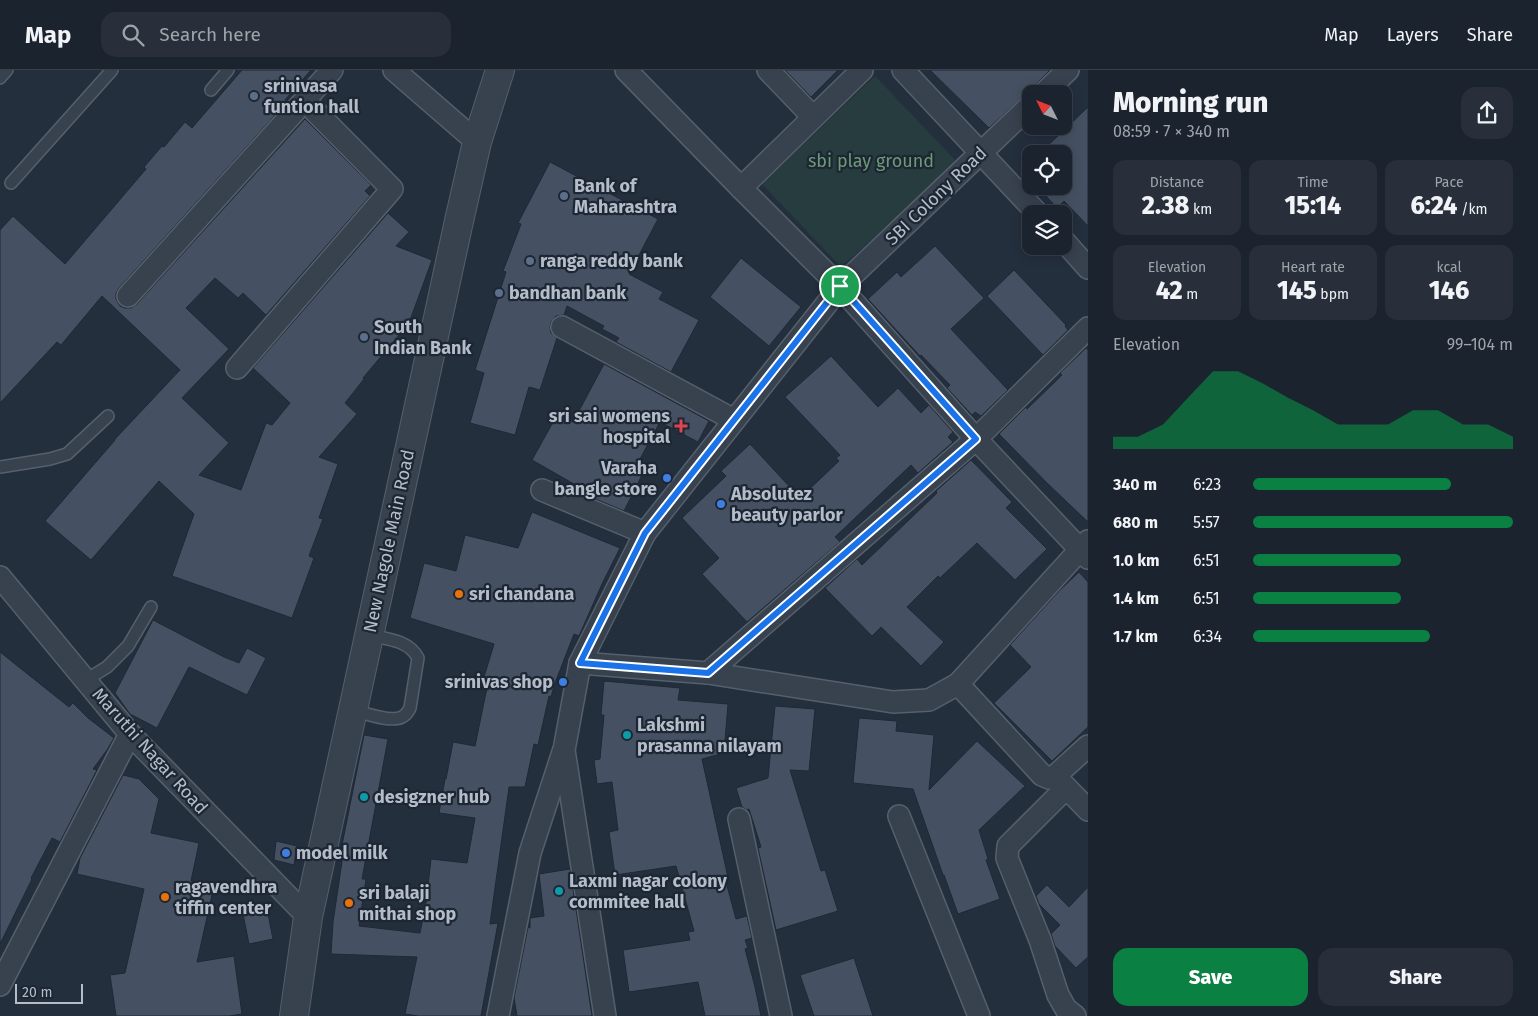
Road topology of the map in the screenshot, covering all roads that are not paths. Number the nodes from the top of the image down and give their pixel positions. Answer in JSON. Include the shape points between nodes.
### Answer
{"nodes":[{"id":1,"x":7,"y":70,"type":"edge"},
{"id":2,"x":112,"y":70,"type":"edge"},
{"id":3,"x":228,"y":70,"type":"edge"},
{"id":4,"x":332,"y":70,"type":"edge"},
{"id":5,"x":394,"y":70,"type":"edge"},
{"id":6,"x":500,"y":70,"type":"edge"},
{"id":7,"x":626,"y":70,"type":"edge"},
{"id":8,"x":768,"y":70,"type":"edge"},
{"id":9,"x":862,"y":70,"type":"edge"},
{"id":10,"x":903,"y":70,"type":"edge"},
{"id":11,"x":1068,"y":70,"type":"edge"},
{"id":12,"x":0,"y":78,"type":"edge"},
{"id":13,"x":1052,"y":85,"type":"edge"},
{"id":14,"x":211,"y":90,"type":"dead end"},
{"id":15,"x":305,"y":101,"type":"junction"},
{"id":16,"x":1022,"y":113,"type":"edge"},
{"id":17,"x":813,"y":118,"type":"junction"},
{"id":18,"x":477,"y":142,"type":"junction"},
{"id":19,"x":980,"y":153,"type":"junction"},
{"id":20,"x":10,"y":183,"type":"dead end"},
{"id":21,"x":741,"y":188,"type":"junction"},
{"id":22,"x":1029,"y":205,"type":"edge"},
{"id":23,"x":1072,"y":251,"type":"edge"},
{"id":24,"x":1088,"y":268,"type":"edge"},
{"id":25,"x":840,"y":286,"type":"junction"},
{"id":26,"x":128,"y":296,"type":"dead end"},
{"id":27,"x":562,"y":327,"type":"dead end"},
{"id":28,"x":1088,"y":328,"type":"edge"},
{"id":29,"x":237,"y":368,"type":"dead end"},
{"id":30,"x":108,"y":416,"type":"dead end"},
{"id":31,"x":734,"y":420,"type":"junction"},
{"id":32,"x":976,"y":439,"type":"junction"},
{"id":33,"x":0,"y":467,"type":"edge"},
{"id":34,"x":542,"y":490,"type":"dead end"},
{"id":35,"x":645,"y":533,"type":"junction"},
{"id":36,"x":1085,"y":549,"type":"edge"},
{"id":37,"x":0,"y":577,"type":"edge"},
{"id":38,"x":151,"y":607,"type":"dead end"},
{"id":39,"x":369,"y":635,"type":"junction"},
{"id":40,"x":580,"y":663,"type":"junction"},
{"id":41,"x":708,"y":673,"type":"junction"},
{"id":42,"x":86,"y":680,"type":"junction"},
{"id":43,"x":958,"y":684,"type":"junction"},
{"id":44,"x":353,"y":710,"type":"junction"},
{"id":45,"x":130,"y":734,"type":"junction"},
{"id":46,"x":1088,"y":746,"type":"edge"},
{"id":47,"x":564,"y":750,"type":"junction"},
{"id":48,"x":1061,"y":782,"type":"junction"},
{"id":49,"x":1088,"y":810,"type":"edge"},
{"id":50,"x":899,"y":816,"type":"dead end"},
{"id":51,"x":739,"y":819,"type":"dead end"},
{"id":52,"x":308,"y":917,"type":"junction"},
{"id":53,"x":0,"y":985,"type":"edge"},
{"id":54,"x":294,"y":1016,"type":"edge"},
{"id":55,"x":498,"y":1016,"type":"edge"},
{"id":56,"x":606,"y":1016,"type":"edge"},
{"id":57,"x":781,"y":1016,"type":"edge"},
{"id":58,"x":979,"y":1016,"type":"edge"},
{"id":59,"x":1075,"y":1016,"type":"edge"}],
"edges":[{"from":1,"to":12,"type":"lane"},
{"from":2,"to":20,"type":"lane"},
{"from":3,"to":14,"type":"lane"},
{"from":4,"to":15,"type":"street"},
{"from":5,"to":18,"type":"street"},
{"from":6,"to":18,"type":"street","name":"New Nagole Main Road"},
{"from":7,"to":21,"type":"street"},
{"from":8,"to":17,"type":"street"},
{"from":9,"to":17,"type":"street"},
{"from":10,"to":19,"type":"street"},
{"from":11,"to":13,"type":"street"},
{"from":15,"to":26,"type":"street"},
{"from":15,"to":29,"type":"street","via":[[392,189]]},
{"from":16,"to":19,"type":"street","name":"SBI Colony Road"},
{"from":17,"to":21,"type":"street"},
{"from":18,"to":39,"type":"street","name":"New Nagole Main Road"},
{"from":19,"to":22,"type":"street"},
{"from":19,"to":25,"type":"street","name":"SBI Colony Road"},
{"from":21,"to":25,"type":"street"},
{"from":23,"to":24,"type":"street"},
{"from":25,"to":31,"type":"street","name":"SBI Colony Road"},
{"from":25,"to":32,"type":"street"},
{"from":27,"to":31,"type":"street"},
{"from":28,"to":32,"type":"street"},
{"from":30,"to":33,"type":"lane","via":[[67,454]]},
{"from":31,"to":35,"type":"street","name":"SBI Colony Road"},
{"from":32,"to":36,"type":"street"},
{"from":32,"to":41,"type":"street"},
{"from":34,"to":35,"type":"street"},
{"from":35,"to":40,"type":"street","name":"SBI Colony Road"},
{"from":36,"to":43,"type":"street"},
{"from":37,"to":42,"type":"street","name":"Maruthi Nagar Road"},
{"from":38,"to":42,"type":"lane","via":[[128,646],[107,667]]},
{"from":39,"to":44,"type":"street","name":"New Nagole Main Road"},
{"from":39,"to":44,"type":"lane","via":[[403,643],[416,652],[418,658],[410,708],[401,718],[394,719]]},
{"from":40,"to":41,"type":"street"},
{"from":40,"to":47,"type":"street","name":"SBI Colony Road"},
{"from":41,"to":43,"type":"street","via":[[893,702],[929,700]]},
{"from":42,"to":45,"type":"street","name":"Maruthi Nagar Road"},
{"from":43,"to":48,"type":"street","via":[[1042,775]]},
{"from":44,"to":52,"type":"street","name":"New Nagole Main Road"},
{"from":45,"to":52,"type":"street","name":"Maruthi Nagar Road"},
{"from":45,"to":53,"type":"street"},
{"from":46,"to":48,"type":"street"},
{"from":47,"to":55,"type":"street","via":[[530,853]]},
{"from":47,"to":56,"type":"street"},
{"from":48,"to":49,"type":"street"},
{"from":48,"to":59,"type":"street","via":[[1008,846],[1007,858],[1058,995],[1066,1009]]},
{"from":50,"to":58,"type":"street"},
{"from":51,"to":57,"type":"street"},
{"from":52,"to":54,"type":"street","name":"New Nagole Main Road"}]}
